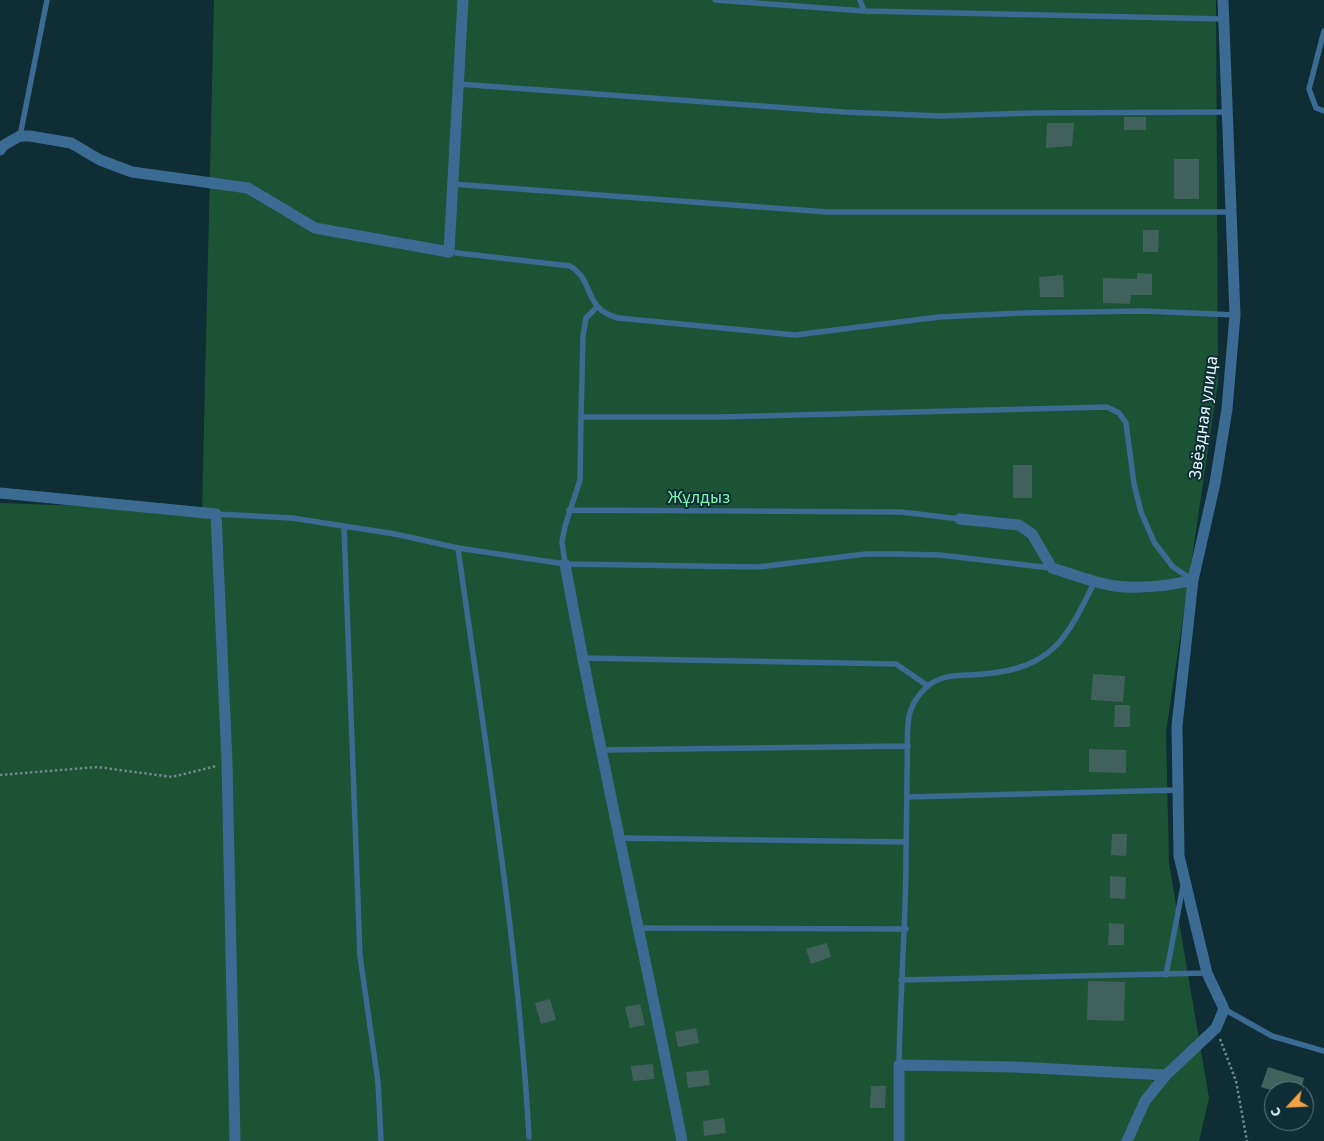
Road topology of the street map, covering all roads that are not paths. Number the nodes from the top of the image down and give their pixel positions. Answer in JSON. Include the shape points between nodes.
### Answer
{"nodes":[{"id":1,"x":47,"y":0,"type":"edge"},
{"id":2,"x":463,"y":0,"type":"edge"},
{"id":3,"x":715,"y":0,"type":"edge"},
{"id":4,"x":860,"y":0,"type":"edge"},
{"id":5,"x":1223,"y":0,"type":"edge"},
{"id":6,"x":864,"y":11,"type":"junction"},
{"id":7,"x":1224,"y":19,"type":"junction"},
{"id":8,"x":1324,"y":31,"type":"edge"},
{"id":9,"x":458,"y":84,"type":"junction"},
{"id":10,"x":1324,"y":111,"type":"edge"},
{"id":11,"x":1228,"y":112,"type":"junction"},
{"id":12,"x":20,"y":136,"type":"junction"},
{"id":13,"x":0,"y":150,"type":"edge"},
{"id":14,"x":452,"y":184,"type":"junction"},
{"id":15,"x":1231,"y":212,"type":"junction"},
{"id":16,"x":449,"y":252,"type":"junction"},
{"id":17,"x":597,"y":306,"type":"junction"},
{"id":18,"x":1235,"y":315,"type":"junction"},
{"id":19,"x":581,"y":417,"type":"junction"},
{"id":20,"x":0,"y":493,"type":"edge"},
{"id":21,"x":570,"y":510,"type":"junction"},
{"id":22,"x":216,"y":514,"type":"junction"},
{"id":23,"x":960,"y":519,"type":"joint"},
{"id":24,"x":344,"y":527,"type":"junction"},
{"id":25,"x":458,"y":548,"type":"junction"},
{"id":26,"x":565,"y":564,"type":"junction"},
{"id":27,"x":1052,"y":568,"type":"junction"},
{"id":28,"x":1192,"y":580,"type":"junction"},
{"id":29,"x":1095,"y":581,"type":"junction"},
{"id":30,"x":582,"y":658,"type":"junction"},
{"id":31,"x":928,"y":686,"type":"junction"},
{"id":32,"x":908,"y":746,"type":"junction"},
{"id":33,"x":600,"y":750,"type":"junction"},
{"id":34,"x":1178,"y":790,"type":"junction"},
{"id":35,"x":907,"y":798,"type":"junction"},
{"id":36,"x":619,"y":838,"type":"junction"},
{"id":37,"x":906,"y":842,"type":"junction"},
{"id":38,"x":1184,"y":881,"type":"junction"},
{"id":39,"x":639,"y":928,"type":"junction"},
{"id":40,"x":906,"y":929,"type":"junction"},
{"id":41,"x":1207,"y":972,"type":"junction"},
{"id":42,"x":1166,"y":975,"type":"junction"},
{"id":43,"x":900,"y":980,"type":"junction"},
{"id":44,"x":1224,"y":1009,"type":"junction"},
{"id":45,"x":1324,"y":1051,"type":"edge"},
{"id":46,"x":899,"y":1065,"type":"junction"},
{"id":47,"x":1166,"y":1075,"type":"junction"},
{"id":48,"x":528,"y":1137,"type":"dead end"},
{"id":49,"x":235,"y":1141,"type":"edge"},
{"id":50,"x":381,"y":1141,"type":"edge"},
{"id":51,"x":682,"y":1141,"type":"edge"},
{"id":52,"x":899,"y":1141,"type":"edge"},
{"id":53,"x":1127,"y":1141,"type":"edge"}],
"edges":[{"from":1,"to":12,"type":"lane"},
{"from":2,"to":9,"type":"street"},
{"from":3,"to":6,"type":"lane"},
{"from":4,"to":6,"type":"lane"},
{"from":5,"to":7,"type":"street","name":"Звёздная улица"},
{"from":6,"to":7,"type":"lane"},
{"from":7,"to":11,"type":"street","name":"Звёздная улица"},
{"from":8,"to":10,"type":"lane","via":[[1309,89],[1316,108]]},
{"from":9,"to":11,"type":"lane","via":[[941,116]]},
{"from":9,"to":14,"type":"street"},
{"from":11,"to":15,"type":"street","name":"Звёздная улица"},
{"from":12,"to":13,"type":"street"},
{"from":12,"to":16,"type":"street","via":[[71,143],[100,160],[132,172],[248,188],[316,228]]},
{"from":14,"to":15,"type":"lane","via":[[826,212]]},
{"from":14,"to":16,"type":"street"},
{"from":15,"to":18,"type":"street","name":"Звёздная улица"},
{"from":16,"to":17,"type":"lane","via":[[570,266],[580,272],[586,281],[588,294]]},
{"from":17,"to":18,"type":"lane","via":[[618,318],[758,334],[795,335],[939,317],[1021,313],[1144,311]]},
{"from":17,"to":19,"type":"lane","via":[[586,318]]},
{"from":18,"to":28,"type":"street","name":"Звёздная улица","via":[[1227,409],[1215,483]]},
{"from":19,"to":21,"type":"lane","via":[[580,480]]},
{"from":19,"to":28,"type":"lane","via":[[720,417],[1107,407],[1119,413],[1126,423],[1134,484],[1150,534],[1173,567]]},
{"from":20,"to":22,"type":"street"},
{"from":21,"to":23,"type":"lane","via":[[901,512]]},
{"from":21,"to":26,"type":"lane","via":[[562,542]]},
{"from":22,"to":24,"type":"lane","via":[[292,518]]},
{"from":22,"to":49,"type":"street","via":[[227,763]]},
{"from":23,"to":27,"type":"street","via":[[1019,525],[1032,534]]},
{"from":24,"to":25,"type":"lane"},
{"from":24,"to":50,"type":"lane","via":[[360,956],[376,1064]]},
{"from":25,"to":26,"type":"lane"},
{"from":25,"to":48,"type":"lane","via":[[511,941],[525,1072]]},
{"from":26,"to":27,"type":"lane","via":[[758,567],[866,554],[898,554],[1038,564]]},
{"from":26,"to":30,"type":"street"},
{"from":27,"to":29,"type":"street"},
{"from":28,"to":29,"type":"street","via":[[1116,586]]},
{"from":28,"to":34,"type":"street","name":"Звёздная улица","via":[[1177,726]]},
{"from":29,"to":31,"type":"lane","via":[[1074,623],[1048,653],[1029,666],[1011,671],[952,675]]},
{"from":30,"to":31,"type":"lane","via":[[896,664]]},
{"from":30,"to":33,"type":"street"},
{"from":31,"to":32,"type":"lane","via":[[916,700],[909,716]]},
{"from":32,"to":33,"type":"lane"},
{"from":32,"to":35,"type":"lane"},
{"from":33,"to":36,"type":"street"},
{"from":34,"to":35,"type":"lane"},
{"from":34,"to":38,"type":"street","name":"Звёздная улица","via":[[1179,856]]},
{"from":35,"to":37,"type":"lane"},
{"from":36,"to":37,"type":"lane"},
{"from":36,"to":39,"type":"street"},
{"from":37,"to":40,"type":"lane"},
{"from":38,"to":41,"type":"street","name":"Звёздная улица"},
{"from":38,"to":42,"type":"lane"},
{"from":39,"to":40,"type":"lane"},
{"from":39,"to":51,"type":"street"},
{"from":40,"to":43,"type":"lane"},
{"from":41,"to":42,"type":"lane"},
{"from":41,"to":44,"type":"street","name":"Звёздная улица"},
{"from":42,"to":43,"type":"lane"},
{"from":43,"to":46,"type":"lane"},
{"from":44,"to":45,"type":"lane","via":[[1272,1036]]},
{"from":44,"to":47,"type":"street","via":[[1216,1028]]},
{"from":46,"to":47,"type":"street"},
{"from":46,"to":52,"type":"street"},
{"from":47,"to":53,"type":"street","via":[[1145,1101]]}]}
